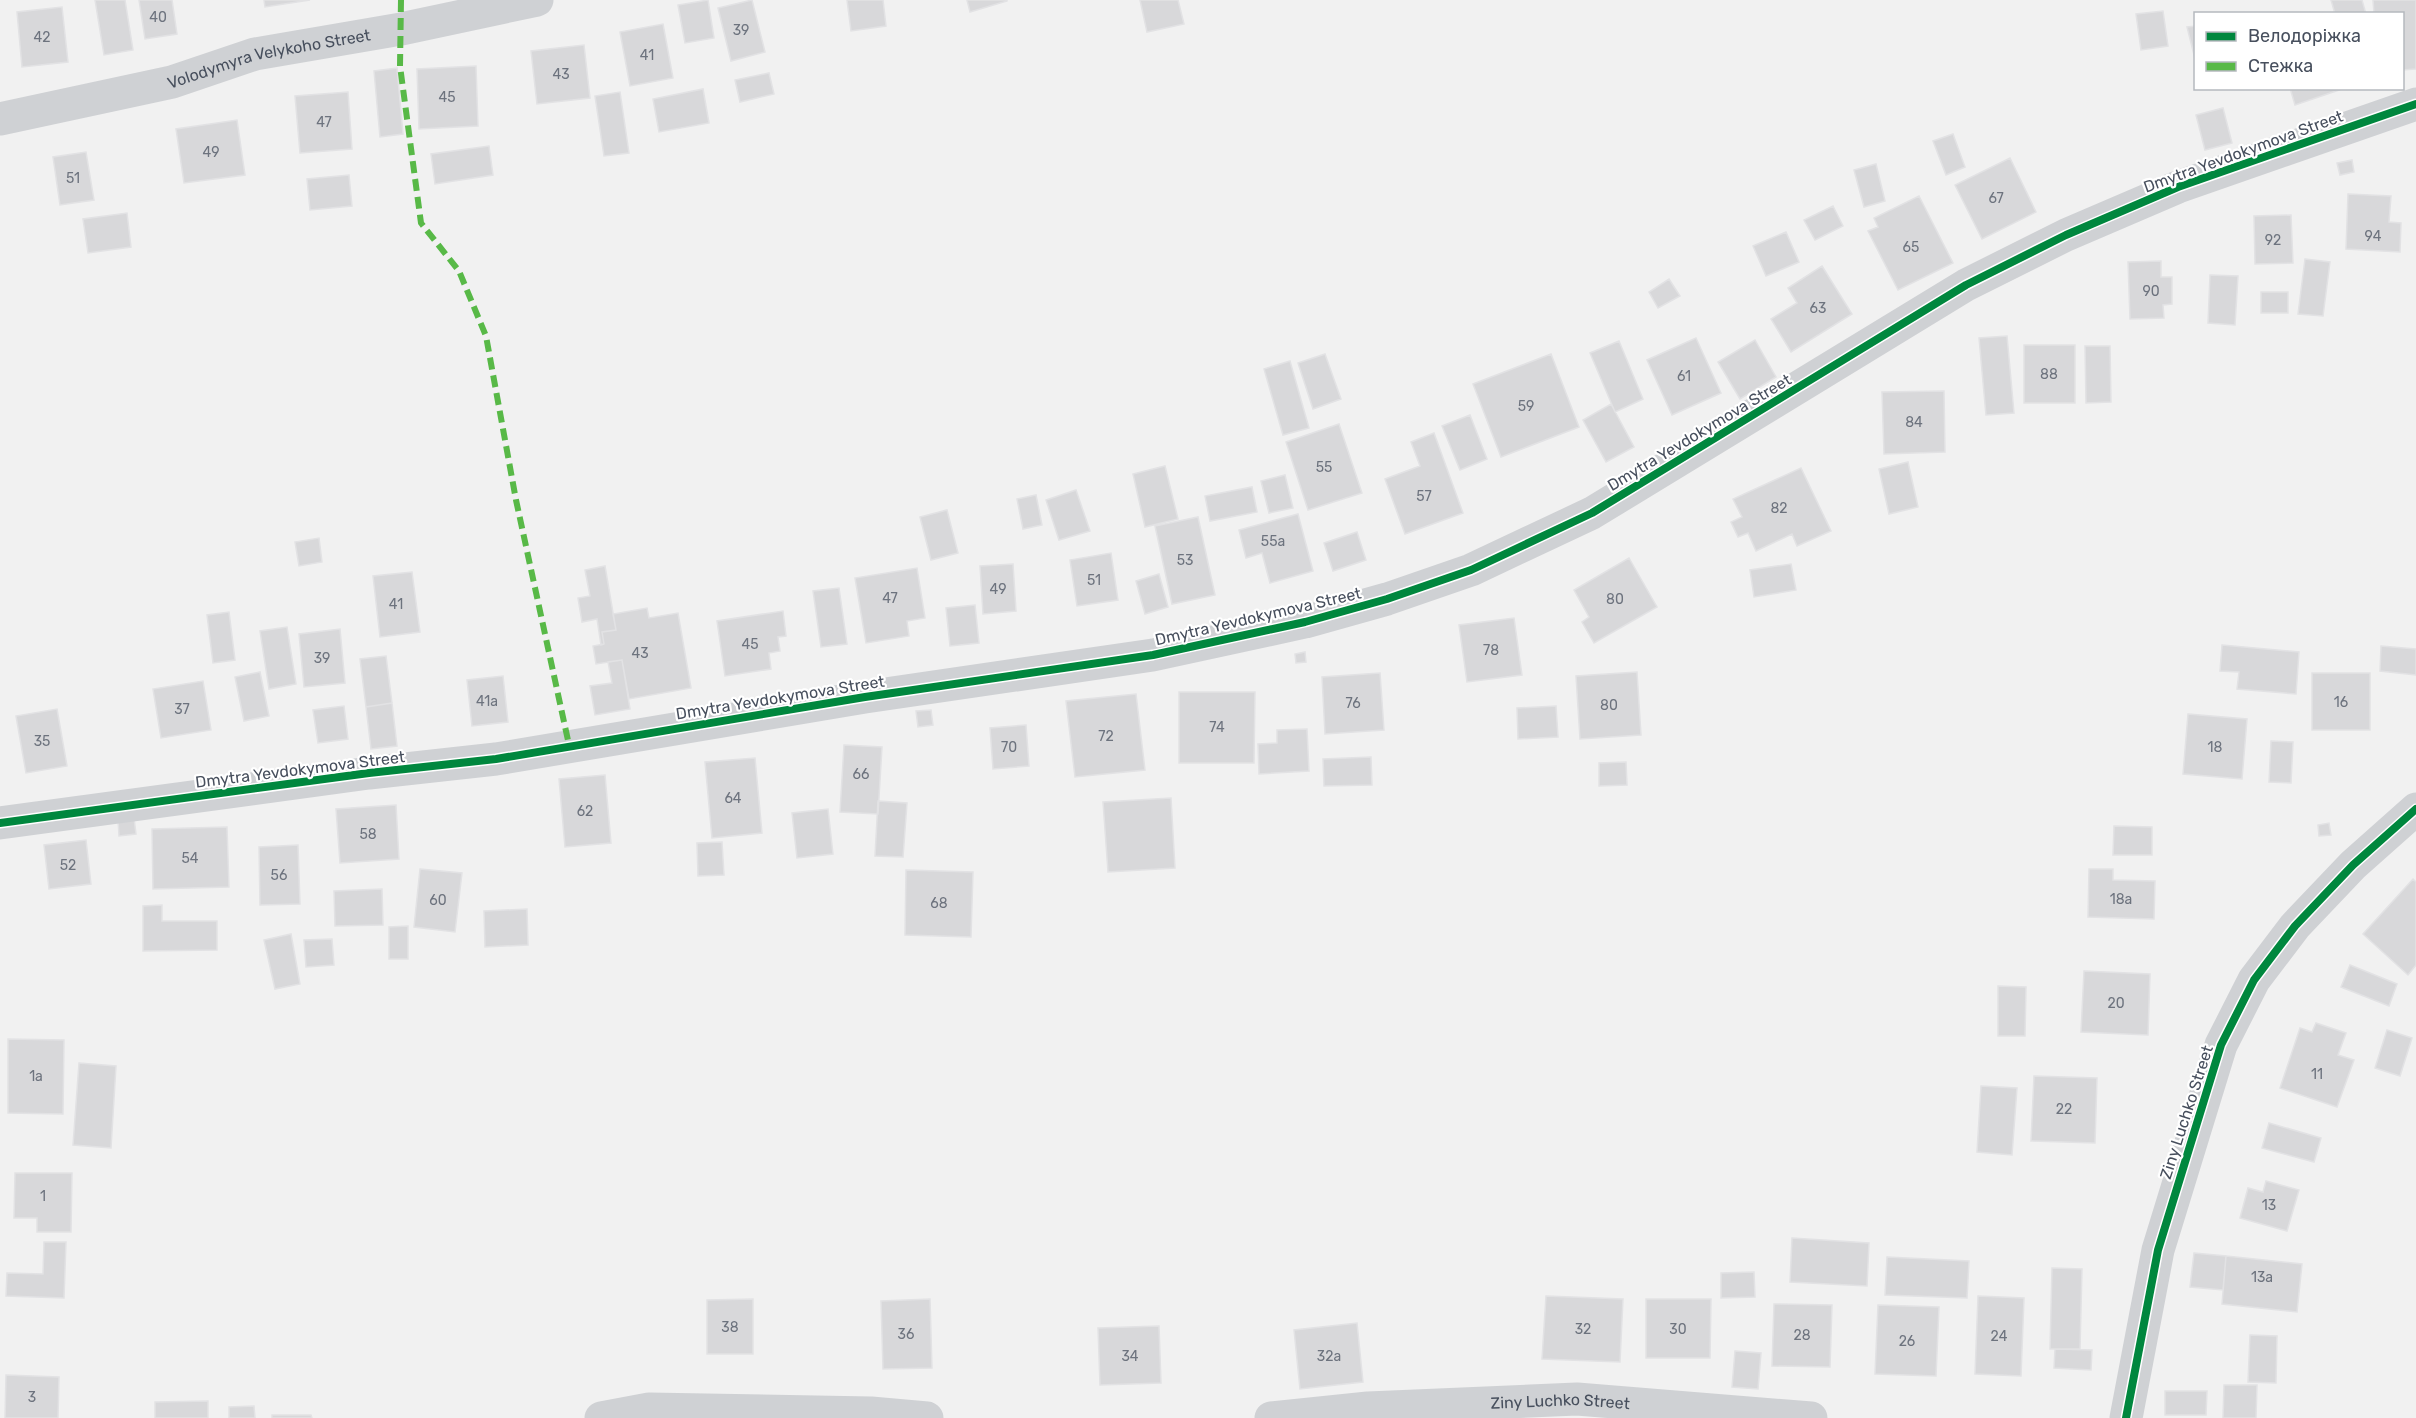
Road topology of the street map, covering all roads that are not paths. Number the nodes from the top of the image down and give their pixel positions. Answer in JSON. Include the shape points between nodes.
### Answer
{"nodes":[{"id":1,"x":537,"y":0,"type":"edge"},
{"id":2,"x":2416,"y":104,"type":"edge"},
{"id":3,"x":0,"y":119,"type":"edge"},
{"id":4,"x":2416,"y":809,"type":"edge"},
{"id":5,"x":0,"y":823,"type":"edge"},
{"id":6,"x":601,"y":1418,"type":"edge"},
{"id":7,"x":927,"y":1418,"type":"edge"},
{"id":8,"x":1271,"y":1418,"type":"edge"},
{"id":9,"x":1811,"y":1418,"type":"edge"},
{"id":10,"x":2126,"y":1418,"type":"edge"}],
"edges":[{"from":1,"to":3,"type":"street","name":"Volodymyra Velykoho Street","via":[[255,54],[172,82]]},
{"from":2,"to":5,"type":"street","name":"Dmytra Yevdokymova Street","via":[[2178,187],[2066,236],[1966,285],[1592,513],[1471,570],[1387,599],[1305,622],[1153,655],[865,697],[496,759]]},
{"from":4,"to":10,"type":"street","name":"Ziny Luchko Street","via":[[2353,865],[2295,926],[2254,980],[2221,1045],[2158,1251]]},
{"from":6,"to":7,"type":"street","via":[[649,1409],[871,1413]]},
{"from":8,"to":9,"type":"street","name":"Ziny Luchko Street","via":[[1368,1408],[1577,1399]]}]}
